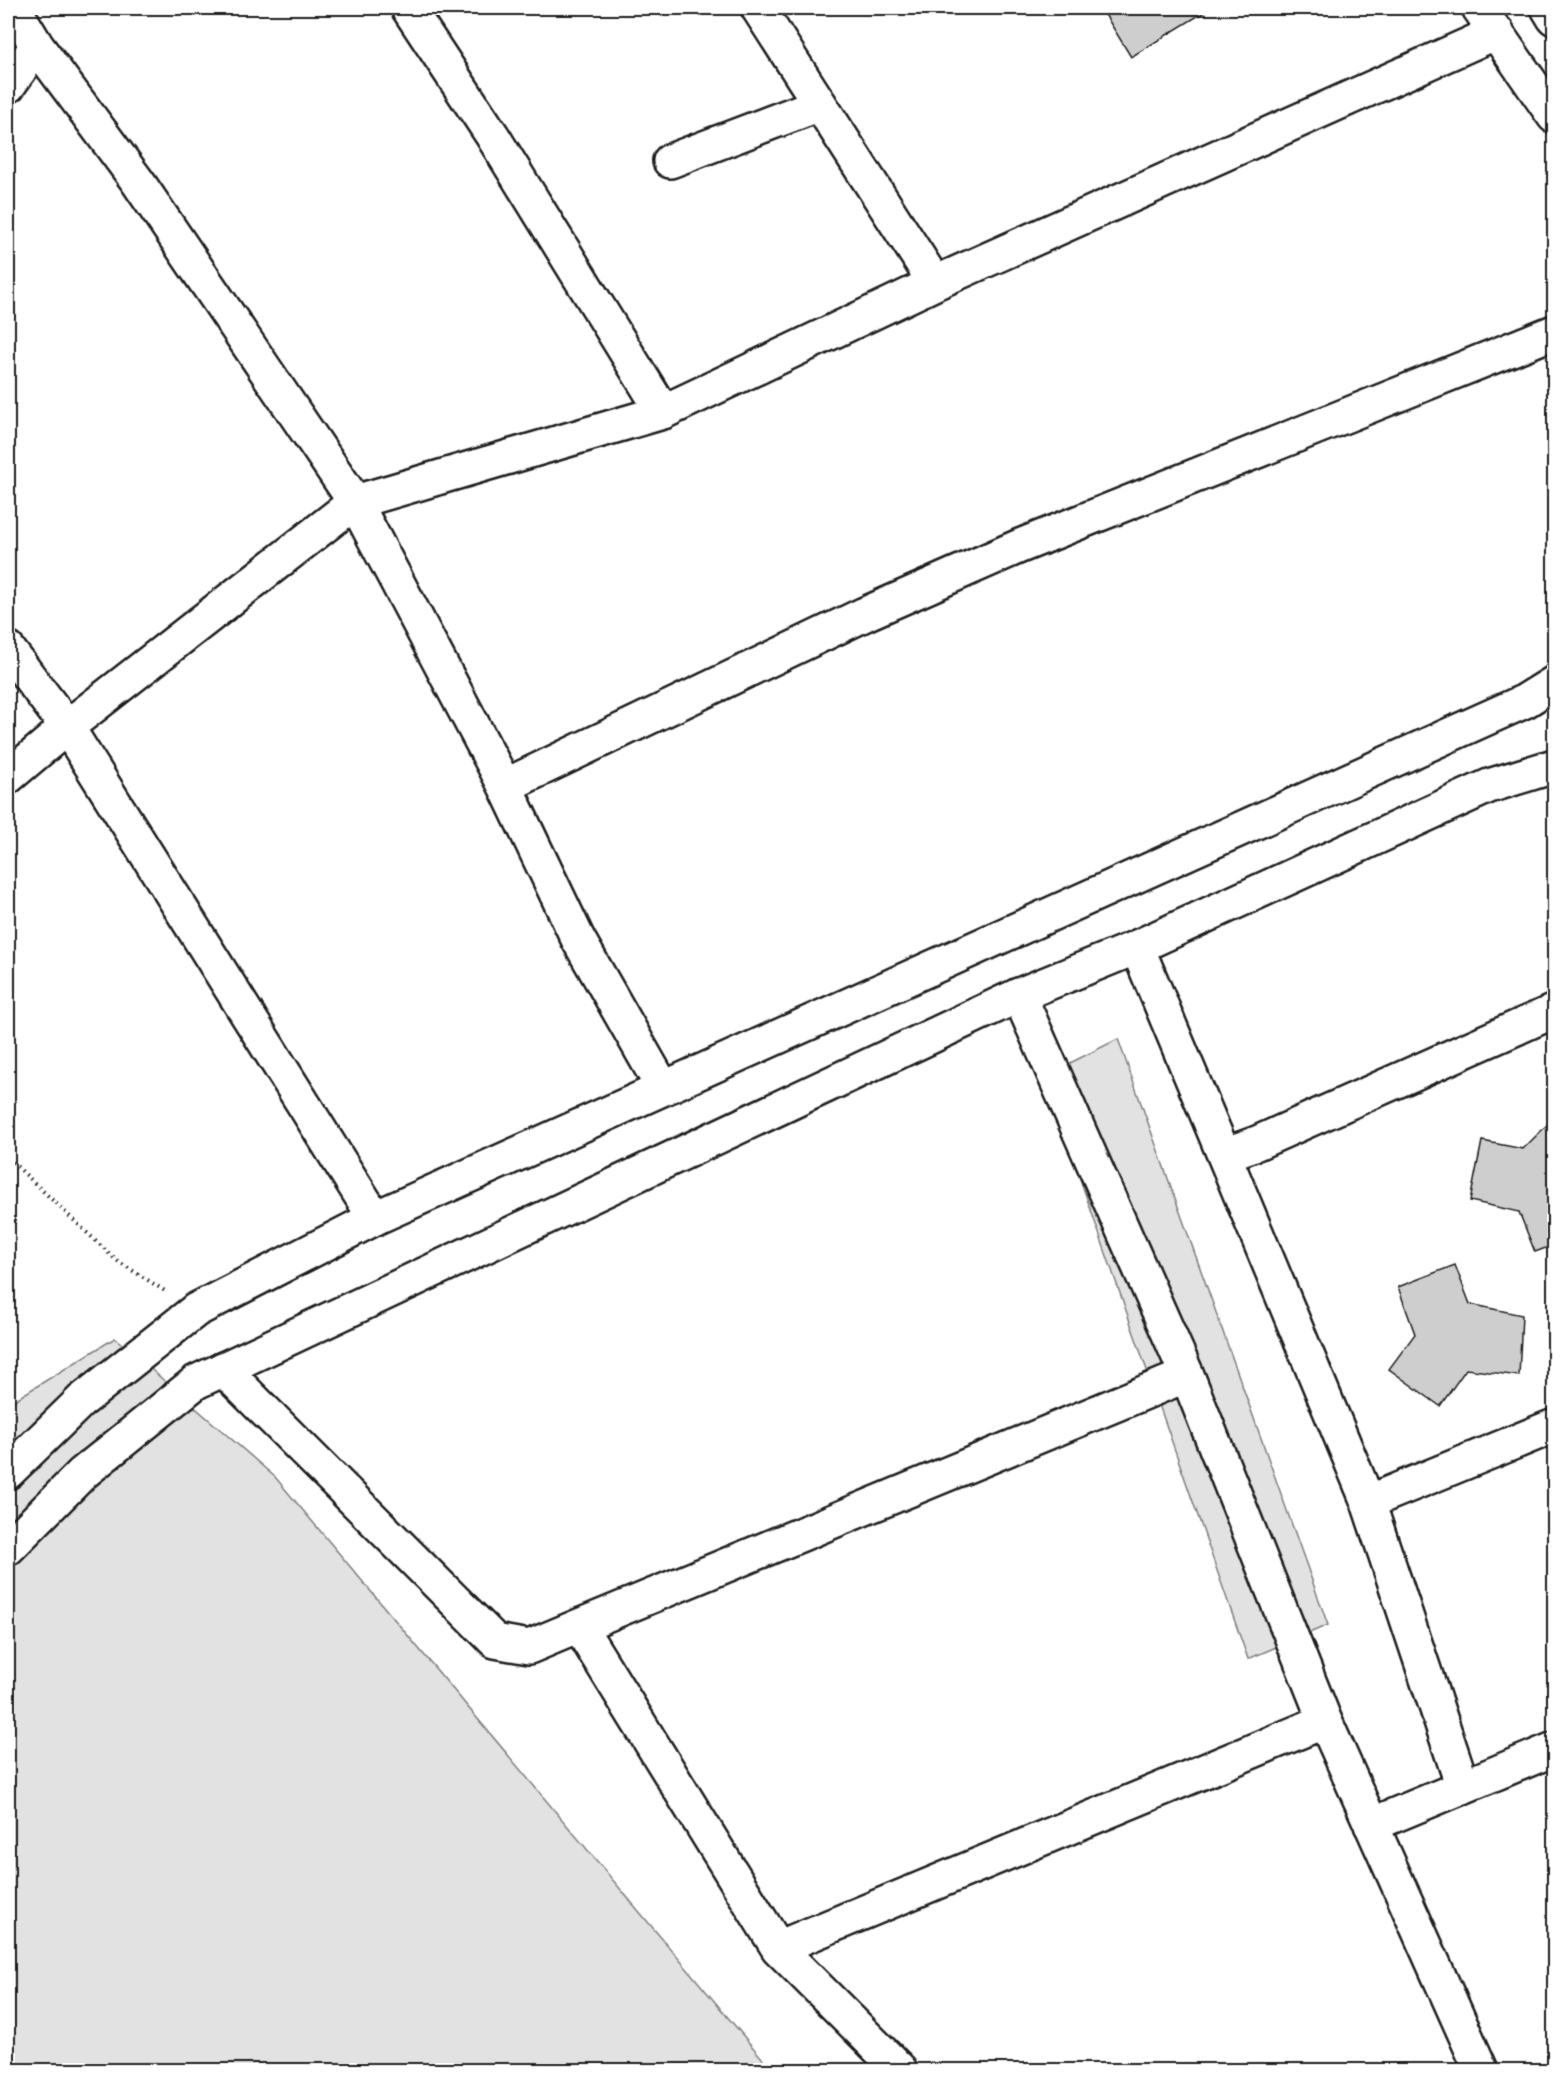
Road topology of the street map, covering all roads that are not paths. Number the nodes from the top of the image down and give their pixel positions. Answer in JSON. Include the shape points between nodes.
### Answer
{"nodes":[{"id":1,"x":14,"y":8,"type":"edge"},
{"id":2,"x":408,"y":8,"type":"edge"},
{"id":3,"x":758,"y":8,"type":"edge"},
{"id":4,"x":1548,"y":8,"type":"edge"},
{"id":5,"x":1554,"y":18,"type":"edge"},
{"id":6,"x":1488,"y":20,"type":"edge"},
{"id":7,"x":37,"y":46,"type":"junction"},
{"id":8,"x":8,"y":86,"type":"edge"},
{"id":9,"x":820,"y":104,"type":"junction"},
{"id":10,"x":1554,"y":116,"type":"edge"},
{"id":11,"x":670,"y":161,"type":"dead end"},
{"id":12,"x":935,"y":283,"type":"junction"},
{"id":13,"x":1554,"y":332,"type":"edge"},
{"id":14,"x":663,"y":412,"type":"junction"},
{"id":15,"x":355,"y":502,"type":"junction"},
{"id":16,"x":8,"y":649,"type":"edge"},
{"id":17,"x":1554,"y":683,"type":"edge"},
{"id":18,"x":67,"y":727,"type":"junction"},
{"id":19,"x":1554,"y":766,"type":"edge"},
{"id":20,"x":8,"y":777,"type":"edge"},
{"id":21,"x":505,"y":786,"type":"junction"},
{"id":22,"x":1137,"y":948,"type":"junction"},
{"id":23,"x":1019,"y":995,"type":"junction"},
{"id":24,"x":1554,"y":1011,"type":"edge"},
{"id":25,"x":663,"y":1088,"type":"junction"},
{"id":26,"x":1224,"y":1155,"type":"junction"},
{"id":27,"x":375,"y":1218,"type":"junction"},
{"id":28,"x":223,"y":1370,"type":"junction"},
{"id":29,"x":1187,"y":1375,"type":"junction"},
{"id":30,"x":1554,"y":1426,"type":"edge"},
{"id":31,"x":8,"y":1472,"type":"edge"},
{"id":32,"x":1368,"y":1502,"type":"junction"},
{"id":33,"x":8,"y":1548,"type":"edge"},
{"id":34,"x":579,"y":1626,"type":"junction"},
{"id":35,"x":1324,"y":1720,"type":"junction"},
{"id":36,"x":1554,"y":1749,"type":"edge"},
{"id":37,"x":1462,"y":1787,"type":"junction"},
{"id":38,"x":1371,"y":1825,"type":"junction"},
{"id":39,"x":778,"y":1948,"type":"junction"},
{"id":40,"x":900,"y":2070,"type":"edge"},
{"id":41,"x":1481,"y":2070,"type":"edge"}],
"edges":[{"from":1,"to":7,"type":"street"},
{"from":2,"to":14,"type":"street"},
{"from":3,"to":9,"type":"street"},
{"from":4,"to":5,"type":"street"},
{"from":6,"to":10,"type":"street"},
{"from":6,"to":12,"type":"street"},
{"from":7,"to":8,"type":"street"},
{"from":7,"to":15,"type":"street","via":[[138,182]]},
{"from":9,"to":11,"type":"street"},
{"from":9,"to":12,"type":"street"},
{"from":12,"to":14,"type":"street"},
{"from":13,"to":21,"type":"street","via":[[1020,546],[854,620]]},
{"from":14,"to":15,"type":"street"},
{"from":15,"to":18,"type":"street"},
{"from":15,"to":21,"type":"street"},
{"from":16,"to":18,"type":"street"},
{"from":17,"to":25,"type":"street","via":[[1525,701]]},
{"from":18,"to":20,"type":"street"},
{"from":18,"to":27,"type":"street"},
{"from":19,"to":22,"type":"street","via":[[1489,786]]},
{"from":21,"to":25,"type":"street","via":[[578,939]]},
{"from":22,"to":23,"type":"street"},
{"from":22,"to":26,"type":"street"},
{"from":23,"to":28,"type":"street"},
{"from":23,"to":29,"type":"street"},
{"from":24,"to":26,"type":"street"},
{"from":25,"to":27,"type":"street"},
{"from":26,"to":32,"type":"street"},
{"from":27,"to":31,"type":"street","via":[[196,1310],[81,1401]]},
{"from":28,"to":33,"type":"street","via":[[195,1382],[83,1473]]},
{"from":28,"to":34,"type":"street","via":[[495,1641],[529,1647]]},
{"from":29,"to":34,"type":"street"},
{"from":29,"to":35,"type":"street"},
{"from":30,"to":32,"type":"street"},
{"from":32,"to":37,"type":"street"},
{"from":34,"to":39,"type":"street"},
{"from":35,"to":38,"type":"street"},
{"from":35,"to":39,"type":"street"},
{"from":36,"to":37,"type":"street"},
{"from":37,"to":38,"type":"street"},
{"from":38,"to":41,"type":"street"},
{"from":39,"to":40,"type":"street"}]}
